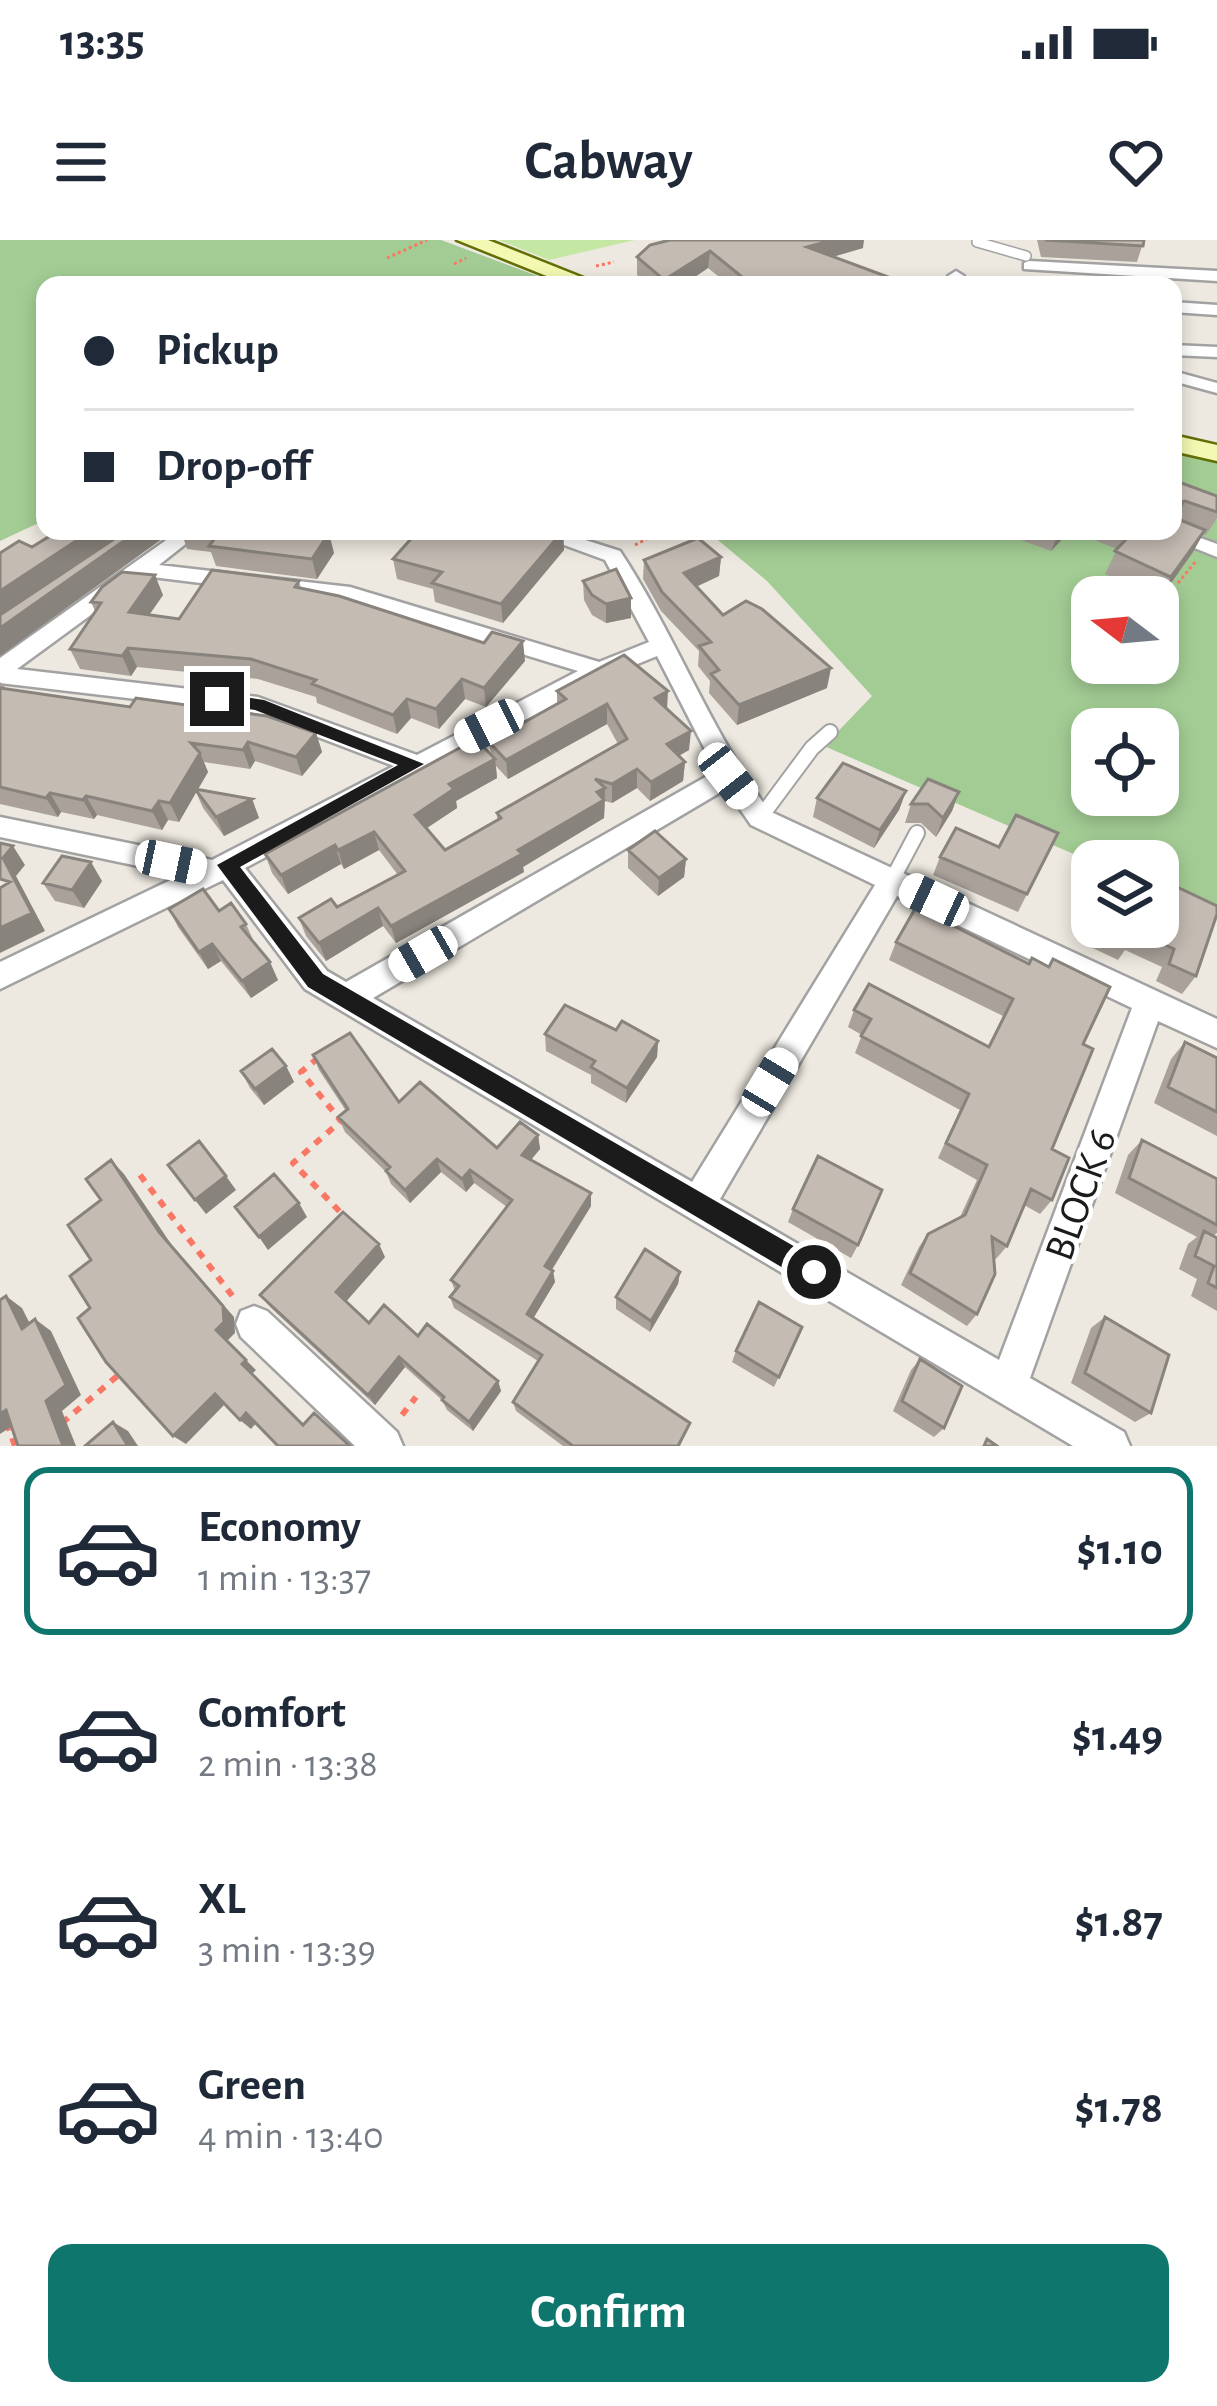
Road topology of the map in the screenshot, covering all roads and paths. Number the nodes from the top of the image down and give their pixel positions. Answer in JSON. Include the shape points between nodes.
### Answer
{"nodes":[{"id":1,"x":427,"y":240,"type":"edge"},
{"id":2,"x":468,"y":240,"type":"edge"},
{"id":3,"x":977,"y":242,"type":"edge"},
{"id":4,"x":1029,"y":254,"type":"edge"},
{"id":5,"x":387,"y":258,"type":"dead end"},
{"id":6,"x":566,"y":276,"type":"edge"},
{"id":7,"x":1217,"y":277,"type":"edge"},
{"id":8,"x":1182,"y":308,"type":"edge"},
{"id":9,"x":1217,"y":310,"type":"edge"},
{"id":10,"x":1182,"y":350,"type":"edge"},
{"id":11,"x":1217,"y":352,"type":"edge"},
{"id":12,"x":1182,"y":378,"type":"edge"},
{"id":13,"x":1217,"y":388,"type":"edge"},
{"id":14,"x":1182,"y":445,"type":"edge"},
{"id":15,"x":1217,"y":453,"type":"edge"},
{"id":16,"x":1182,"y":538,"type":"edge"},
{"id":17,"x":180,"y":540,"type":"edge"},
{"id":18,"x":564,"y":540,"type":"edge"},
{"id":19,"x":644,"y":540,"type":"edge"},
{"id":20,"x":1217,"y":551,"type":"edge"},
{"id":21,"x":613,"y":556,"type":"junction"},
{"id":22,"x":140,"y":569,"type":"junction"},
{"id":23,"x":667,"y":648,"type":"junction"},
{"id":24,"x":599,"y":670,"type":"junction"},
{"id":25,"x":0,"y":673,"type":"edge"},
{"id":26,"x":830,"y":732,"type":"dead end"},
{"id":27,"x":415,"y":764,"type":"junction"},
{"id":28,"x":728,"y":776,"type":"junction"},
{"id":29,"x":760,"y":818,"type":"junction"},
{"id":30,"x":0,"y":827,"type":"edge"},
{"id":31,"x":917,"y":833,"type":"dead end"},
{"id":32,"x":220,"y":868,"type":"junction"},
{"id":33,"x":892,"y":880,"type":"junction"},
{"id":34,"x":0,"y":976,"type":"edge"},
{"id":35,"x":346,"y":998,"type":"junction"},
{"id":36,"x":1150,"y":1002,"type":"junction"},
{"id":37,"x":1217,"y":1034,"type":"edge"},
{"id":38,"x":319,"y":1058,"type":"edge"},
{"id":39,"x":140,"y":1175,"type":"dead end"},
{"id":40,"x":698,"y":1204,"type":"junction"},
{"id":41,"x":346,"y":1219,"type":"edge"},
{"id":42,"x":254,"y":1324,"type":"joint"},
{"id":43,"x":125,"y":1369,"type":"edge"},
{"id":44,"x":1008,"y":1386,"type":"junction"},
{"id":45,"x":0,"y":1406,"type":"edge"},
{"id":46,"x":53,"y":1431,"type":"edge"},
{"id":47,"x":15,"y":1446,"type":"edge"},
{"id":48,"x":383,"y":1446,"type":"edge"},
{"id":49,"x":1111,"y":1446,"type":"edge"}],
"edges":[{"from":1,"to":5,"type":"path"},
{"from":2,"to":6,"type":"main road"},
{"from":3,"to":4,"type":"lane"},
{"from":4,"to":7,"type":"street"},
{"from":8,"to":9,"type":"street"},
{"from":10,"to":11,"type":"street"},
{"from":12,"to":13,"type":"street"},
{"from":14,"to":15,"type":"main road"},
{"from":16,"to":20,"type":"street"},
{"from":17,"to":22,"type":"street"},
{"from":18,"to":21,"type":"street"},
{"from":19,"to":21,"type":"path"},
{"from":21,"to":23,"type":"street"},
{"from":22,"to":24,"type":"street","via":[[350,594]]},
{"from":22,"to":25,"type":"street"},
{"from":23,"to":24,"type":"street"},
{"from":23,"to":28,"type":"street"},
{"from":24,"to":27,"type":"street"},
{"from":25,"to":27,"type":"street","via":[[258,705]]},
{"from":26,"to":29,"type":"lane"},
{"from":27,"to":32,"type":"street"},
{"from":28,"to":29,"type":"street"},
{"from":28,"to":35,"type":"street"},
{"from":29,"to":33,"type":"street"},
{"from":30,"to":32,"type":"street"},
{"from":31,"to":33,"type":"lane"},
{"from":32,"to":34,"type":"street"},
{"from":32,"to":35,"type":"street","via":[[316,980]]},
{"from":33,"to":36,"type":"street"},
{"from":33,"to":40,"type":"street"},
{"from":35,"to":40,"type":"street"},
{"from":36,"to":37,"type":"street"},
{"from":36,"to":44,"type":"street","name":"BLOCK 6"},
{"from":38,"to":41,"type":"path","via":[[301,1072],[341,1121],[293,1162]]},
{"from":39,"to":42,"type":"path"},
{"from":40,"to":44,"type":"street"},
{"from":42,"to":48,"type":"street"},
{"from":43,"to":46,"type":"path"},
{"from":44,"to":49,"type":"street"},
{"from":45,"to":47,"type":"path"}]}
